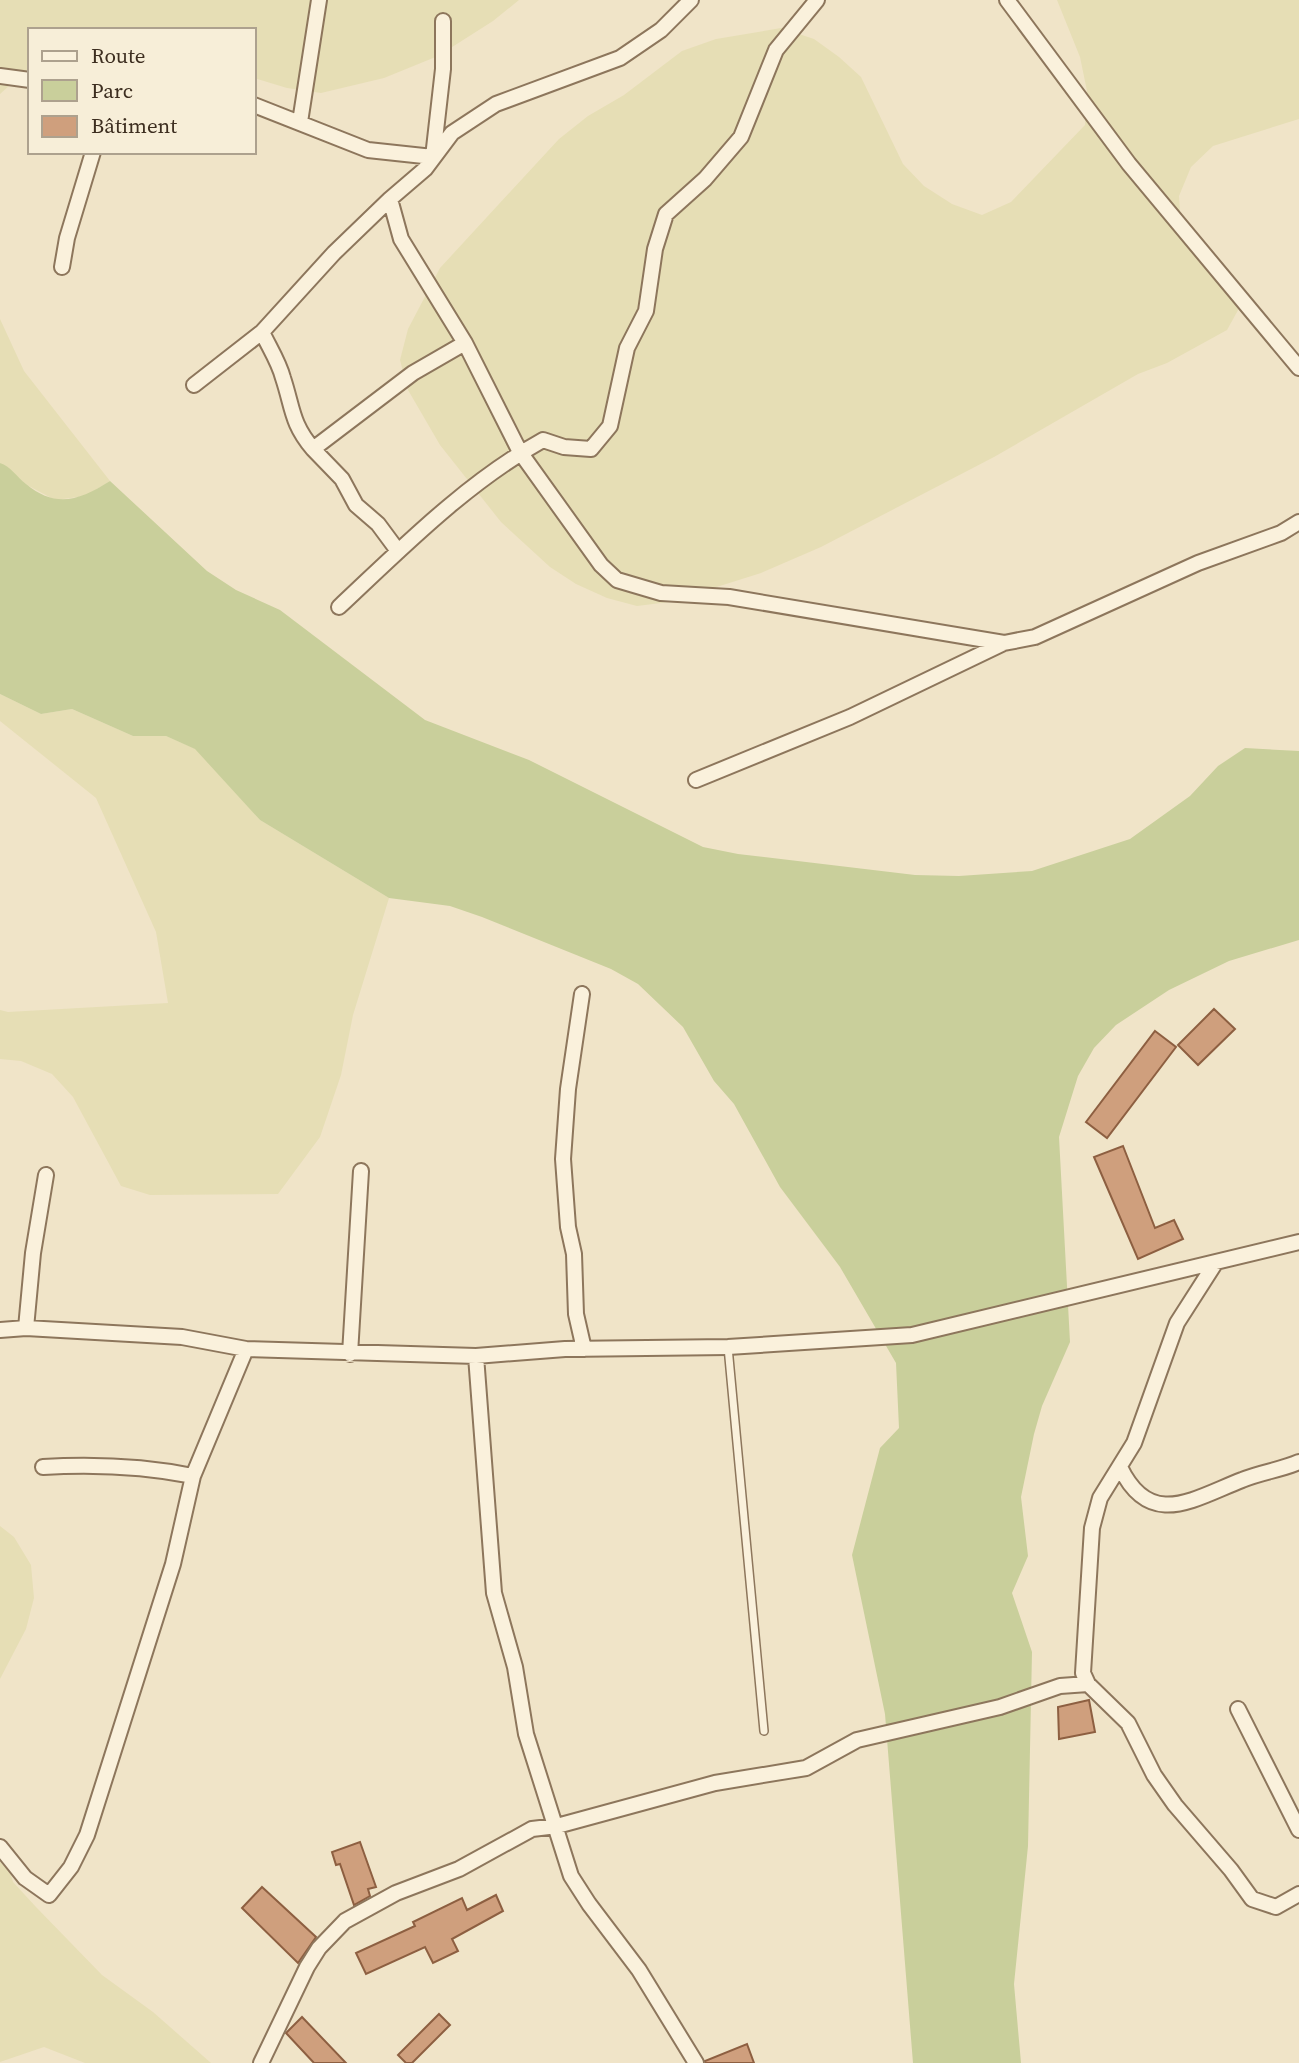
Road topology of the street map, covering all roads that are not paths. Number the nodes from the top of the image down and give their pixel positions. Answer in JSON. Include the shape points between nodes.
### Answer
{"nodes":[{"id":1,"x":319,"y":0,"type":"edge"},
{"id":2,"x":691,"y":0,"type":"edge"},
{"id":3,"x":817,"y":0,"type":"edge"},
{"id":4,"x":1007,"y":0,"type":"edge"},
{"id":5,"x":443,"y":21,"type":"dead end"},
{"id":6,"x":0,"y":76,"type":"edge"},
{"id":7,"x":28,"y":80,"type":"edge"},
{"id":8,"x":256,"y":105,"type":"edge"},
{"id":9,"x":300,"y":122,"type":"junction"},
{"id":10,"x":92,"y":154,"type":"edge"},
{"id":11,"x":433,"y":157,"type":"junction"},
{"id":12,"x":390,"y":199,"type":"junction"},
{"id":13,"x":62,"y":267,"type":"dead end"},
{"id":14,"x":262,"y":332,"type":"junction"},
{"id":15,"x":465,"y":343,"type":"junction"},
{"id":16,"x":1299,"y":368,"type":"edge"},
{"id":17,"x":194,"y":385,"type":"dead end"},
{"id":18,"x":313,"y":449,"type":"junction"},
{"id":19,"x":520,"y":452,"type":"junction"},
{"id":20,"x":1299,"y":522,"type":"edge"},
{"id":21,"x":398,"y":551,"type":"junction"},
{"id":22,"x":339,"y":607,"type":"dead end"},
{"id":23,"x":1004,"y":643,"type":"junction"},
{"id":24,"x":696,"y":780,"type":"dead end"},
{"id":25,"x":582,"y":994,"type":"dead end"},
{"id":26,"x":361,"y":1171,"type":"dead end"},
{"id":27,"x":46,"y":1175,"type":"dead end"},
{"id":28,"x":1299,"y":1242,"type":"edge"},
{"id":29,"x":1216,"y":1262,"type":"junction"},
{"id":30,"x":26,"y":1328,"type":"junction"},
{"id":31,"x":0,"y":1330,"type":"edge"},
{"id":32,"x":728,"y":1347,"type":"junction"},
{"id":33,"x":246,"y":1349,"type":"junction"},
{"id":34,"x":584,"y":1349,"type":"junction"},
{"id":35,"x":351,"y":1354,"type":"junction"},
{"id":36,"x":476,"y":1356,"type":"junction"},
{"id":37,"x":1299,"y":1462,"type":"edge"},
{"id":38,"x":43,"y":1466,"type":"dead end"},
{"id":39,"x":1120,"y":1467,"type":"junction"},
{"id":40,"x":193,"y":1476,"type":"junction"},
{"id":41,"x":1088,"y":1684,"type":"junction"},
{"id":42,"x":1238,"y":1709,"type":"dead end"},
{"id":43,"x":764,"y":1731,"type":"dead end"},
{"id":44,"x":557,"y":1826,"type":"junction"},
{"id":45,"x":1299,"y":1830,"type":"edge"},
{"id":46,"x":0,"y":1847,"type":"edge"},
{"id":47,"x":1299,"y":1894,"type":"edge"},
{"id":48,"x":261,"y":2063,"type":"edge"},
{"id":49,"x":696,"y":2063,"type":"edge"}],
"edges":[{"from":1,"to":9,"type":"street"},
{"from":2,"to":11,"type":"street","via":[[661,30],[621,58],[496,104],[452,134]]},
{"from":3,"to":19,"type":"street","via":[[776,50],[741,137],[705,180],[666,214],[646,311],[627,348],[610,426],[591,449],[543,440]]},
{"from":4,"to":16,"type":"street","via":[[1129,164]]},
{"from":5,"to":11,"type":"street","via":[[443,69]]},
{"from":6,"to":7,"type":"street"},
{"from":8,"to":9,"type":"street"},
{"from":9,"to":11,"type":"street","via":[[368,150]]},
{"from":10,"to":13,"type":"street"},
{"from":11,"to":12,"type":"street"},
{"from":12,"to":14,"type":"street"},
{"from":12,"to":15,"type":"street","via":[[401,239]]},
{"from":14,"to":17,"type":"street"},
{"from":14,"to":18,"type":"street","via":[[284,377],[298,432]]},
{"from":15,"to":18,"type":"street","via":[[413,373]]},
{"from":15,"to":19,"type":"street"},
{"from":18,"to":21,"type":"street"},
{"from":19,"to":21,"type":"street"},
{"from":19,"to":23,"type":"street","via":[[601,565],[617,580],[661,593],[729,597]]},
{"from":20,"to":23,"type":"street","via":[[1035,637]]},
{"from":21,"to":22,"type":"street"},
{"from":23,"to":24,"type":"street","via":[[850,717]]},
{"from":25,"to":34,"type":"street","via":[[563,1159],[576,1314]]},
{"from":26,"to":35,"type":"street"},
{"from":27,"to":30,"type":"street"},
{"from":28,"to":29,"type":"street"},
{"from":29,"to":32,"type":"street","via":[[912,1335]]},
{"from":29,"to":39,"type":"street","via":[[1177,1322],[1134,1443]]},
{"from":30,"to":31,"type":"street"},
{"from":30,"to":33,"type":"street","via":[[182,1337]]},
{"from":32,"to":34,"type":"street"},
{"from":32,"to":43,"type":"lane"},
{"from":33,"to":35,"type":"street"},
{"from":33,"to":40,"type":"street"},
{"from":34,"to":36,"type":"street"},
{"from":35,"to":36,"type":"street"},
{"from":36,"to":44,"type":"street","via":[[494,1593],[526,1734]]},
{"from":37,"to":39,"type":"street","via":[[1183,1504],[1152,1504],[1130,1489]]},
{"from":38,"to":40,"type":"street","via":[[114,1466]]},
{"from":39,"to":41,"type":"street","via":[[1100,1498],[1092,1528],[1083,1653]]},
{"from":40,"to":46,"type":"street","via":[[165,1590],[87,1835],[71,1867],[49,1895],[25,1878]]},
{"from":41,"to":44,"type":"street","via":[[1060,1686],[1000,1707],[857,1740],[806,1768],[715,1783]]},
{"from":41,"to":47,"type":"street","via":[[1128,1723],[1175,1805],[1252,1899],[1276,1907]]},
{"from":42,"to":45,"type":"street"},
{"from":44,"to":48,"type":"street","via":[[532,1829],[345,1921],[307,1967]]},
{"from":44,"to":49,"type":"street","via":[[572,1875],[589,1904],[639,1970]]}]}
